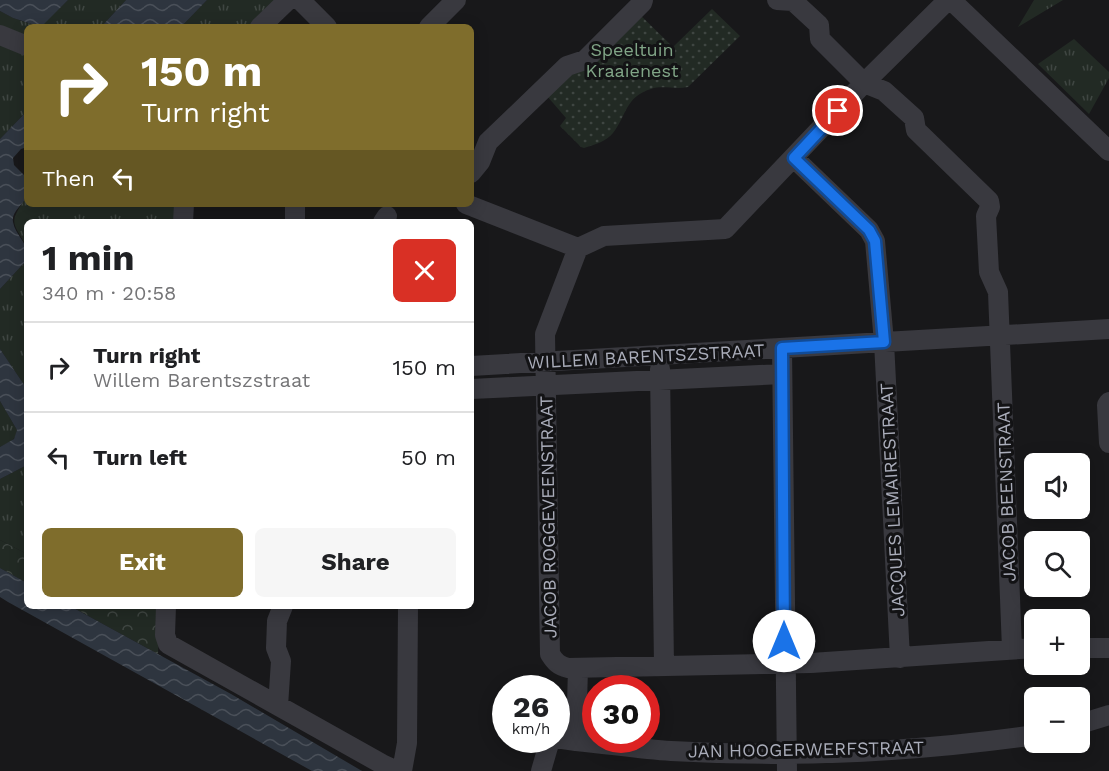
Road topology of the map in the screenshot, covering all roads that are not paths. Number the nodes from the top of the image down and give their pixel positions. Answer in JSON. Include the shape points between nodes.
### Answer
{"nodes":[{"id":1,"x":288,"y":0,"type":"edge"},
{"id":2,"x":300,"y":0,"type":"edge"},
{"id":3,"x":456,"y":0,"type":"edge"},
{"id":4,"x":643,"y":0,"type":"edge"},
{"id":5,"x":777,"y":0,"type":"edge"},
{"id":6,"x":949,"y":0,"type":"edge"},
{"id":7,"x":263,"y":24,"type":"edge"},
{"id":8,"x":324,"y":24,"type":"edge"},
{"id":9,"x":432,"y":24,"type":"edge"},
{"id":10,"x":0,"y":35,"type":"edge"},
{"id":11,"x":24,"y":45,"type":"edge"},
{"id":12,"x":864,"y":83,"type":"junction"},
{"id":13,"x":1109,"y":151,"type":"edge"},
{"id":14,"x":794,"y":158,"type":"junction"},
{"id":15,"x":474,"y":169,"type":"edge"},
{"id":16,"x":474,"y":207,"type":"edge"},
{"id":17,"x":578,"y":248,"type":"junction"},
{"id":18,"x":1109,"y":329,"type":"edge"},
{"id":19,"x":1000,"y":336,"type":"junction"},
{"id":20,"x":884,"y":342,"type":"junction"},
{"id":21,"x":782,"y":348,"type":"junction"},
{"id":22,"x":660,"y":355,"type":"junction"},
{"id":23,"x":546,"y":361,"type":"junction"},
{"id":24,"x":474,"y":366,"type":"edge"},
{"id":25,"x":782,"y":374,"type":"junction"},
{"id":26,"x":660,"y":380,"type":"junction"},
{"id":27,"x":546,"y":386,"type":"junction"},
{"id":28,"x":474,"y":389,"type":"edge"},
{"id":29,"x":1109,"y":402,"type":"edge"},
{"id":30,"x":1109,"y":443,"type":"edge"},
{"id":31,"x":166,"y":609,"type":"edge"},
{"id":32,"x":282,"y":609,"type":"edge"},
{"id":33,"x":408,"y":609,"type":"edge"},
{"id":34,"x":1024,"y":648,"type":"edge"},
{"id":35,"x":1090,"y":648,"type":"edge"},
{"id":36,"x":1109,"y":648,"type":"edge"},
{"id":37,"x":1012,"y":649,"type":"junction"},
{"id":38,"x":900,"y":658,"type":"junction"},
{"id":39,"x":784,"y":663,"type":"junction"},
{"id":40,"x":664,"y":666,"type":"junction"},
{"id":41,"x":578,"y":668,"type":"junction"},
{"id":42,"x":278,"y":706,"type":"junction"},
{"id":43,"x":1109,"y":715,"type":"edge"},
{"id":44,"x":570,"y":716,"type":"edge"},
{"id":45,"x":1090,"y":721,"type":"edge"},
{"id":46,"x":1024,"y":736,"type":"edge"},
{"id":47,"x":570,"y":740,"type":"edge"},
{"id":48,"x":546,"y":753,"type":"edge"},
{"id":49,"x":787,"y":762,"type":"edge"},
{"id":50,"x":400,"y":771,"type":"edge"},
{"id":51,"x":541,"y":771,"type":"edge"}],
"edges":[{"from":1,"to":7,"type":"street"},
{"from":2,"to":8,"type":"street"},
{"from":3,"to":9,"type":"street"},
{"from":4,"to":15,"type":"street","via":[[585,60],[567,66],[489,142]]},
{"from":5,"to":12,"type":"street","name":"JACOB BEENSTRAAT","via":[[793,1],[819,25],[820,39]]},
{"from":6,"to":12,"type":"street"},
{"from":6,"to":13,"type":"street"},
{"from":10,"to":11,"type":"street"},
{"from":12,"to":14,"type":"street"},
{"from":12,"to":19,"type":"street","name":"JACOB BEENSTRAAT","via":[[884,91],[914,118],[916,130],[990,201],[986,216],[989,272],[998,292]]},
{"from":14,"to":17,"type":"street","via":[[724,229],[604,236]]},
{"from":14,"to":20,"type":"street","name":"JACQUES LEMAIRESTRAAT","via":[[869,230],[875,241]]},
{"from":16,"to":17,"type":"street"},
{"from":17,"to":23,"type":"street","name":"JACOB ROGGEVEENSTRAAT","via":[[545,334]]},
{"from":18,"to":19,"type":"street","name":"WILLEM BARENTSZSTRAAT"},
{"from":19,"to":20,"type":"street","name":"WILLEM BARENTSZSTRAAT"},
{"from":19,"to":37,"type":"street","name":"JACOB BEENSTRAAT"},
{"from":20,"to":21,"type":"street","name":"WILLEM BARENTSZSTRAAT"},
{"from":20,"to":38,"type":"street","name":"JACQUES LEMAIRESTRAAT"},
{"from":21,"to":22,"type":"street","name":"WILLEM BARENTSZSTRAAT"},
{"from":21,"to":25,"type":"street"},
{"from":22,"to":23,"type":"street","name":"WILLEM BARENTSZSTRAAT"},
{"from":22,"to":26,"type":"street"},
{"from":23,"to":24,"type":"street","name":"WILLEM BARENTSZSTRAAT"},
{"from":23,"to":27,"type":"street","name":"JACOB ROGGEVEENSTRAAT"},
{"from":25,"to":26,"type":"street","name":"WILLEM BARENTSZSTRAAT"},
{"from":25,"to":39,"type":"street"},
{"from":26,"to":27,"type":"street","name":"WILLEM BARENTSZSTRAAT"},
{"from":26,"to":40,"type":"street"},
{"from":27,"to":28,"type":"street","name":"WILLEM BARENTSZSTRAAT"},
{"from":27,"to":41,"type":"street","name":"JACOB ROGGEVEENSTRAAT","via":[[550,654],[561,667]]},
{"from":29,"to":30,"type":"street"},
{"from":31,"to":42,"type":"street","via":[[168,644]]},
{"from":32,"to":42,"type":"street","via":[[277,621],[276,648],[281,661]]},
{"from":33,"to":50,"type":"street","via":[[406,743]]},
{"from":34,"to":37,"type":"street"},
{"from":35,"to":36,"type":"street"},
{"from":37,"to":38,"type":"street"},
{"from":38,"to":39,"type":"street"},
{"from":39,"to":40,"type":"street"},
{"from":39,"to":49,"type":"street"},
{"from":40,"to":41,"type":"street"},
{"from":41,"to":44,"type":"street"},
{"from":42,"to":50,"type":"street"},
{"from":43,"to":45,"type":"street"},
{"from":46,"to":49,"type":"street","name":"JAN HOOGERWERFSTRAAT"},
{"from":47,"to":49,"type":"street","name":"JAN HOOGERWERFSTRAAT"},
{"from":48,"to":51,"type":"street"}]}
